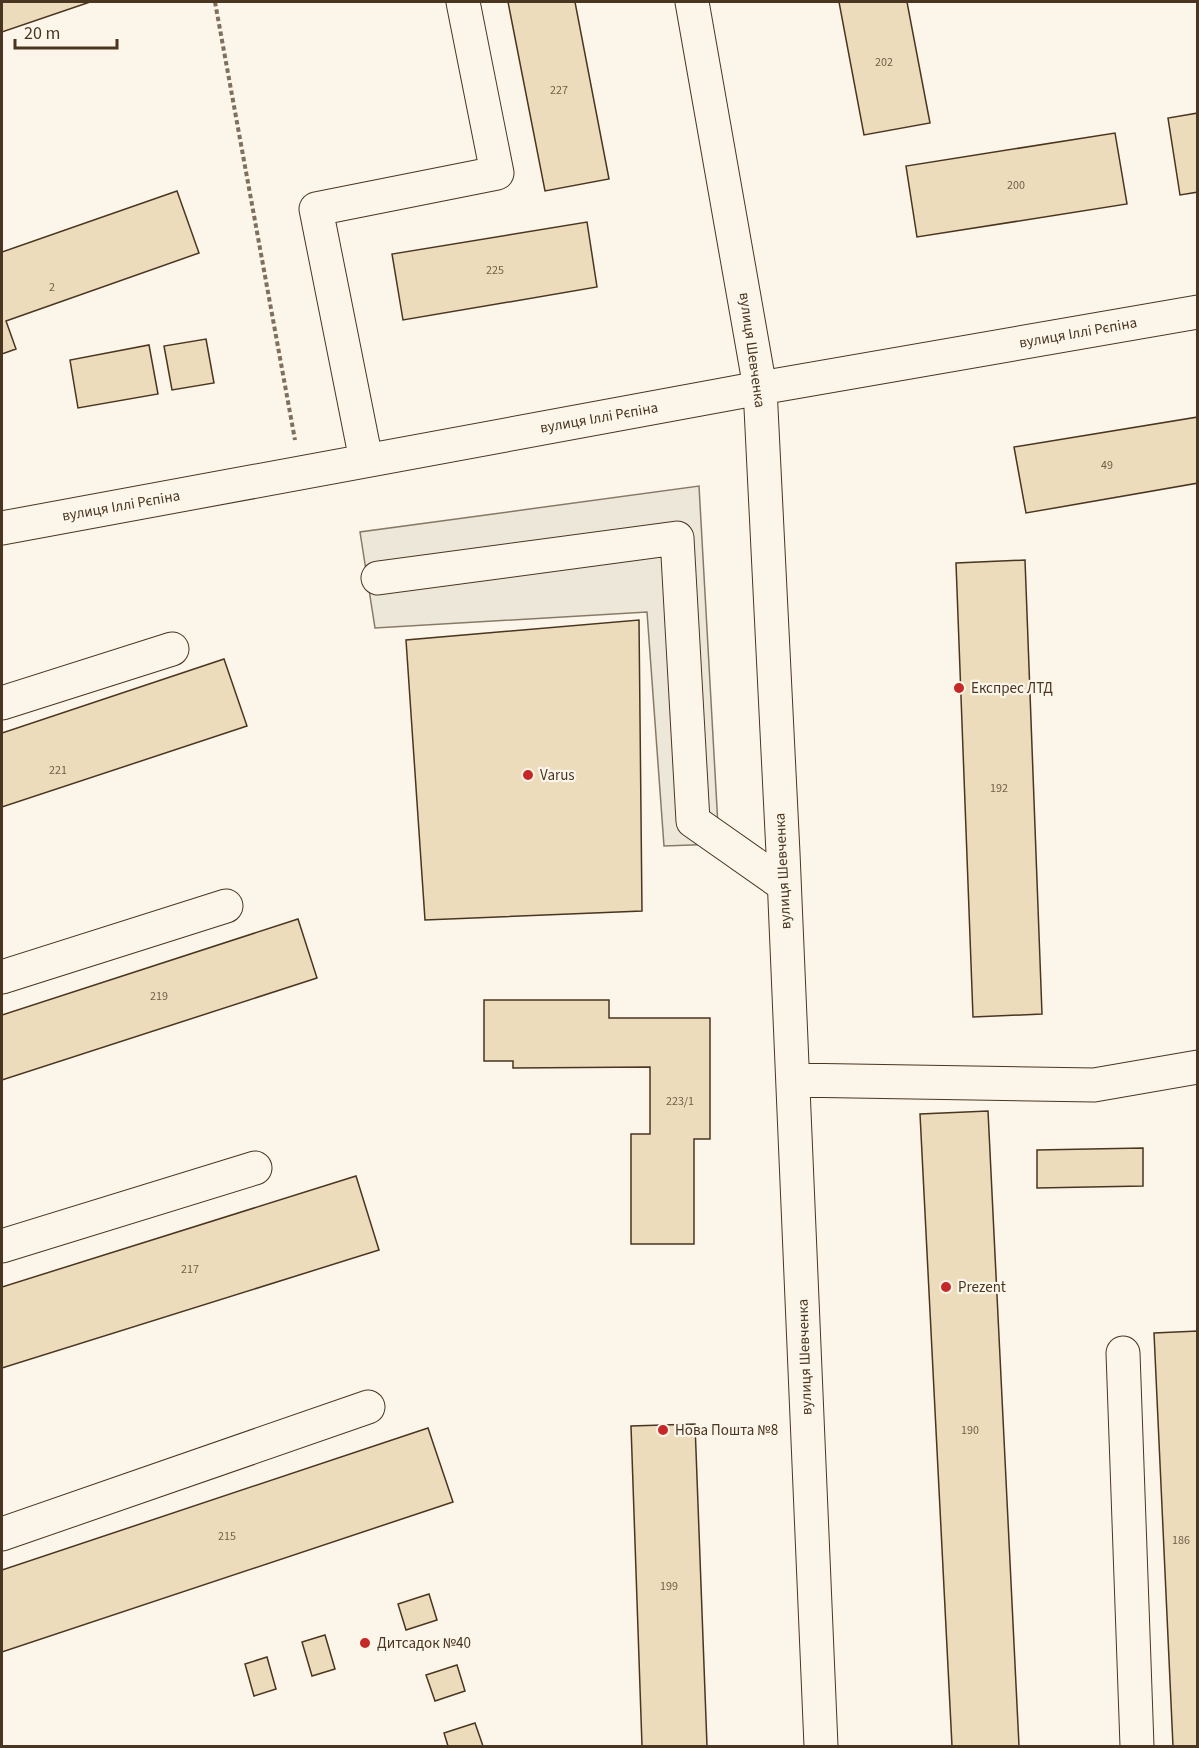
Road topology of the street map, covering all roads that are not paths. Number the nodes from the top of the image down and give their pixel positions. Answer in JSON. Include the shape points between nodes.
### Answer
{"nodes":[{"id":1,"x":463,"y":2,"type":"edge"},
{"id":2,"x":692,"y":2,"type":"edge"},
{"id":3,"x":1197,"y":312,"type":"edge"},
{"id":4,"x":760,"y":388,"type":"junction"},
{"id":5,"x":366,"y":460,"type":"junction"},
{"id":6,"x":2,"y":528,"type":"edge"},
{"id":7,"x":378,"y":578,"type":"dead end"},
{"id":8,"x":172,"y":649,"type":"dead end"},
{"id":9,"x":2,"y":703,"type":"edge"},
{"id":10,"x":784,"y":885,"type":"junction"},
{"id":11,"x":226,"y":906,"type":"dead end"},
{"id":12,"x":2,"y":977,"type":"edge"},
{"id":13,"x":1197,"y":1067,"type":"edge"},
{"id":14,"x":793,"y":1080,"type":"junction"},
{"id":15,"x":255,"y":1168,"type":"dead end"},
{"id":16,"x":2,"y":1246,"type":"edge"},
{"id":17,"x":1123,"y":1353,"type":"dead end"},
{"id":18,"x":368,"y":1407,"type":"dead end"},
{"id":19,"x":2,"y":1534,"type":"edge"},
{"id":20,"x":822,"y":1746,"type":"edge"},
{"id":21,"x":1137,"y":1746,"type":"edge"}],
"edges":[{"from":1,"to":5,"type":"street","via":[[497,173],[316,209]]},
{"from":2,"to":4,"type":"street","name":"вулиця Шевченка"},
{"from":3,"to":4,"type":"street","name":"вулиця Іллі Рєпіна"},
{"from":4,"to":5,"type":"street","name":"вулиця Іллі Рєпіна"},
{"from":4,"to":10,"type":"street","name":"вулиця Шевченка"},
{"from":5,"to":6,"type":"street","name":"вулиця Іллі Рєпіна"},
{"from":7,"to":10,"type":"street","via":[[677,538],[693,821]]},
{"from":8,"to":9,"type":"street"},
{"from":10,"to":14,"type":"street","name":"вулиця Шевченка"},
{"from":11,"to":12,"type":"street"},
{"from":13,"to":14,"type":"street","via":[[1094,1085]]},
{"from":14,"to":20,"type":"street","name":"вулиця Шевченка"},
{"from":15,"to":16,"type":"street"},
{"from":17,"to":21,"type":"street"},
{"from":18,"to":19,"type":"street"}]}
